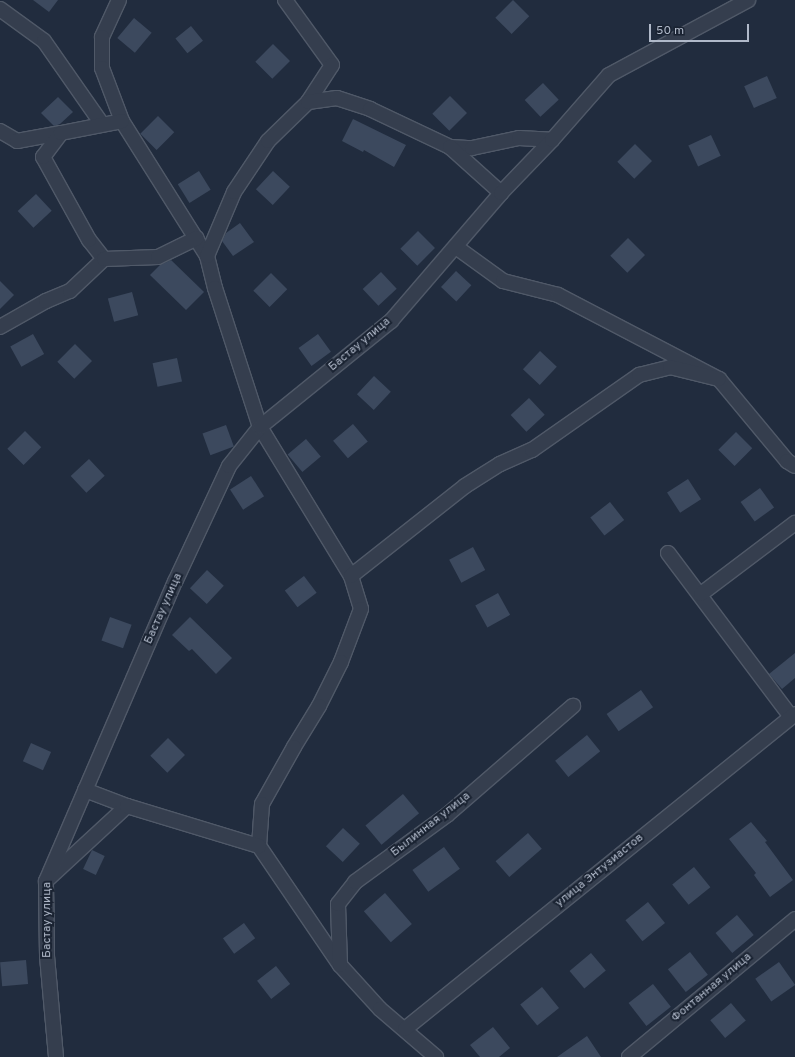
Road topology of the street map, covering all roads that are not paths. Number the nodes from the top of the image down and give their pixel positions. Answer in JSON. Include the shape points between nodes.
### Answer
{"nodes":[{"id":1,"x":120,"y":0,"type":"edge"},
{"id":2,"x":285,"y":0,"type":"edge"},
{"id":3,"x":748,"y":0,"type":"edge"},
{"id":4,"x":0,"y":9,"type":"edge"},
{"id":5,"x":308,"y":102,"type":"junction"},
{"id":6,"x":122,"y":121,"type":"junction"},
{"id":7,"x":102,"y":124,"type":"junction"},
{"id":8,"x":0,"y":131,"type":"edge"},
{"id":9,"x":61,"y":133,"type":"junction"},
{"id":10,"x":552,"y":140,"type":"junction"},
{"id":11,"x":450,"y":146,"type":"junction"},
{"id":12,"x":500,"y":193,"type":"junction"},
{"id":13,"x":197,"y":238,"type":"junction"},
{"id":14,"x":456,"y":247,"type":"junction"},
{"id":15,"x":207,"y":256,"type":"junction"},
{"id":16,"x":104,"y":259,"type":"junction"},
{"id":17,"x":0,"y":327,"type":"edge"},
{"id":18,"x":719,"y":379,"type":"junction"},
{"id":19,"x":260,"y":426,"type":"junction"},
{"id":20,"x":795,"y":466,"type":"edge"},
{"id":21,"x":795,"y":523,"type":"edge"},
{"id":22,"x":668,"y":553,"type":"dead end"},
{"id":23,"x":351,"y":576,"type":"junction"},
{"id":24,"x":701,"y":594,"type":"junction"},
{"id":25,"x":573,"y":706,"type":"dead end"},
{"id":26,"x":793,"y":715,"type":"edge"},
{"id":27,"x":85,"y":790,"type":"junction"},
{"id":28,"x":127,"y":806,"type":"junction"},
{"id":29,"x":259,"y":846,"type":"junction"},
{"id":30,"x":46,"y":881,"type":"junction"},
{"id":31,"x":795,"y":919,"type":"edge"},
{"id":32,"x":340,"y":965,"type":"junction"},
{"id":33,"x":405,"y":1029,"type":"junction"},
{"id":34,"x":56,"y":1057,"type":"edge"},
{"id":35,"x":436,"y":1057,"type":"edge"},
{"id":36,"x":629,"y":1057,"type":"edge"}],
"edges":[{"from":1,"to":6,"type":"street","via":[[102,37],[102,68]]},
{"from":2,"to":5,"type":"street","via":[[332,65]]},
{"from":3,"to":10,"type":"street","name":"Бастау улица","via":[[609,75]]},
{"from":4,"to":7,"type":"street","via":[[44,41]]},
{"from":5,"to":11,"type":"street","via":[[337,98],[370,109]]},
{"from":5,"to":15,"type":"street","via":[[268,141],[242,179]]},
{"from":6,"to":7,"type":"street"},
{"from":6,"to":13,"type":"street"},
{"from":7,"to":9,"type":"street"},
{"from":8,"to":9,"type":"street","via":[[17,141]]},
{"from":9,"to":16,"type":"street","via":[[43,157],[89,240]]},
{"from":10,"to":11,"type":"street","via":[[519,138],[472,148]]},
{"from":10,"to":12,"type":"street","name":"Бастау улица"},
{"from":11,"to":12,"type":"street"},
{"from":12,"to":14,"type":"street","name":"Бастау улица"},
{"from":13,"to":15,"type":"street"},
{"from":13,"to":16,"type":"street","via":[[158,257]]},
{"from":14,"to":18,"type":"street","via":[[503,281],[558,295]]},
{"from":14,"to":19,"type":"street","name":"Бастау улица","via":[[391,320]]},
{"from":15,"to":19,"type":"street"},
{"from":16,"to":17,"type":"street","via":[[70,291],[46,301]]},
{"from":18,"to":20,"type":"street","via":[[787,461]]},
{"from":18,"to":23,"type":"street","via":[[670,367],[639,375],[532,450],[500,464],[465,486]]},
{"from":19,"to":23,"type":"street"},
{"from":19,"to":27,"type":"street","name":"Бастау улица","via":[[229,466],[175,582]]},
{"from":21,"to":24,"type":"street"},
{"from":22,"to":24,"type":"street"},
{"from":23,"to":29,"type":"street","via":[[361,609],[341,662],[319,706],[262,804]]},
{"from":24,"to":26,"type":"street"},
{"from":25,"to":32,"type":"street","name":"Былинная улица","via":[[447,815],[356,882],[338,904]]},
{"from":26,"to":33,"type":"street","name":"улица Энтузиастов"},
{"from":27,"to":28,"type":"street"},
{"from":27,"to":30,"type":"street","name":"Бастау улица"},
{"from":28,"to":29,"type":"street"},
{"from":28,"to":30,"type":"street"},
{"from":29,"to":32,"type":"street"},
{"from":30,"to":34,"type":"street","name":"Бастау улица","via":[[47,956]]},
{"from":31,"to":36,"type":"street","name":"Фонтанная улица"},
{"from":32,"to":33,"type":"street","via":[[380,1008]]},
{"from":33,"to":35,"type":"street"}]}
